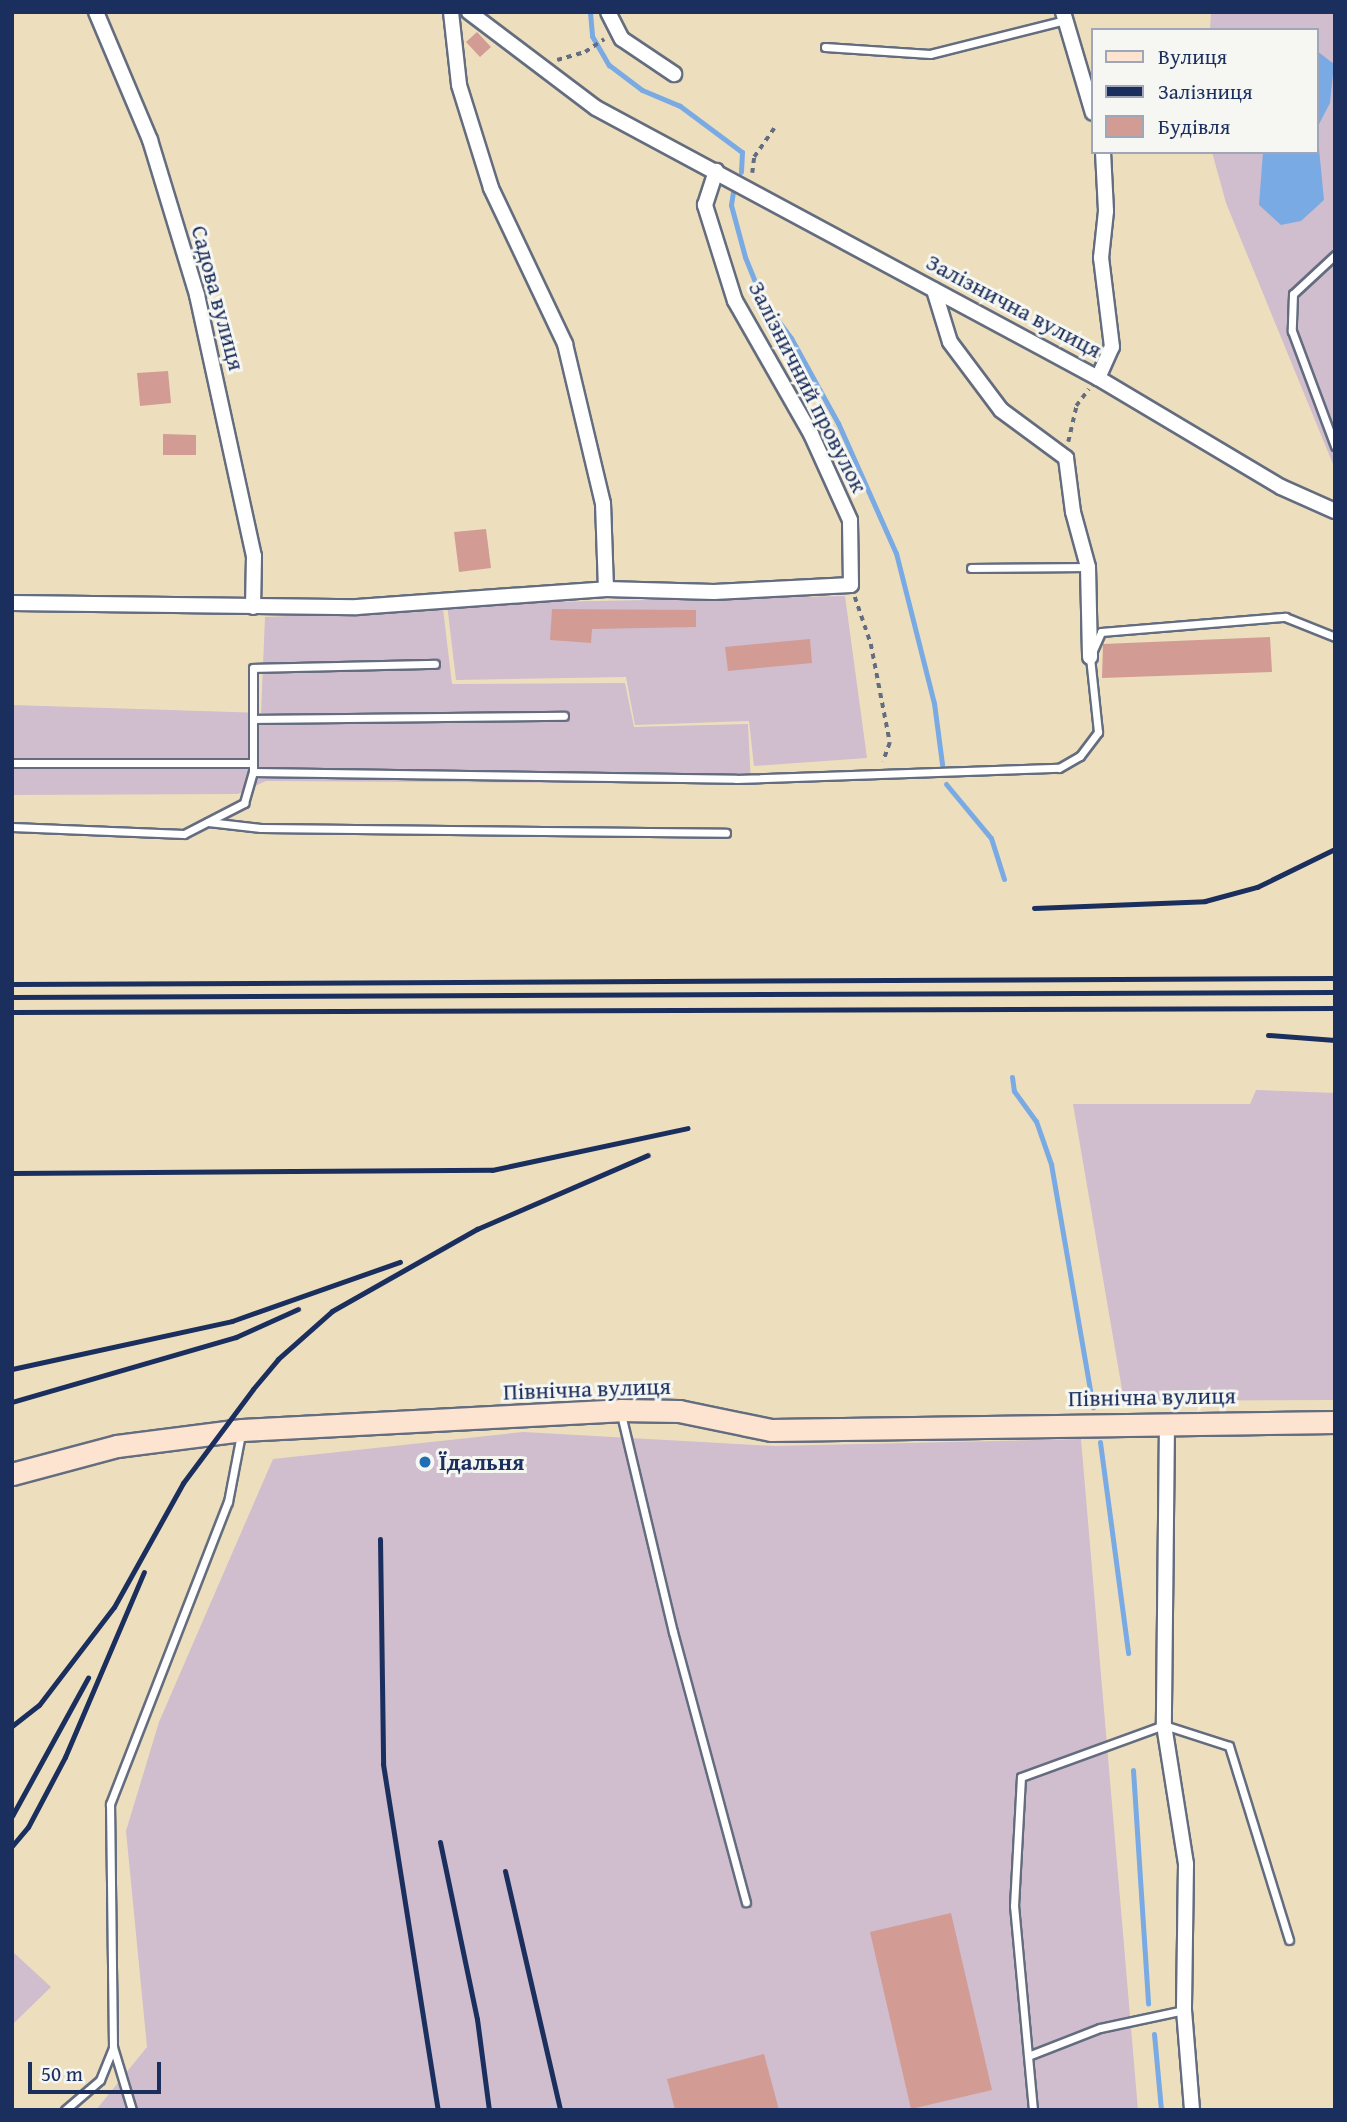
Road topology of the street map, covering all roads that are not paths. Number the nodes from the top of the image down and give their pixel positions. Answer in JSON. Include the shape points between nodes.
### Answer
{"nodes":[{"id":1,"x":96,"y":12,"type":"edge"},
{"id":2,"x":451,"y":12,"type":"edge"},
{"id":3,"x":469,"y":12,"type":"edge"},
{"id":4,"x":608,"y":12,"type":"edge"},
{"id":5,"x":1064,"y":16,"type":"edge"},
{"id":6,"x":825,"y":47,"type":"dead end"},
{"id":7,"x":674,"y":74,"type":"dead end"},
{"id":8,"x":1092,"y":110,"type":"edge"},
{"id":9,"x":1103,"y":154,"type":"edge"},
{"id":10,"x":716,"y":171,"type":"junction"},
{"id":11,"x":1335,"y":256,"type":"edge"},
{"id":12,"x":934,"y":290,"type":"junction"},
{"id":13,"x":1098,"y":377,"type":"junction"},
{"id":14,"x":1335,"y":446,"type":"edge"},
{"id":15,"x":1335,"y":511,"type":"edge"},
{"id":16,"x":1088,"y":567,"type":"junction"},
{"id":17,"x":971,"y":568,"type":"dead end"},
{"id":18,"x":606,"y":589,"type":"junction"},
{"id":19,"x":12,"y":603,"type":"edge"},
{"id":20,"x":253,"y":607,"type":"junction"},
{"id":21,"x":1335,"y":637,"type":"edge"},
{"id":22,"x":1090,"y":657,"type":"junction"},
{"id":23,"x":435,"y":664,"type":"dead end"},
{"id":24,"x":564,"y":716,"type":"dead end"},
{"id":25,"x":253,"y":719,"type":"junction"},
{"id":26,"x":12,"y":762,"type":"edge"},
{"id":27,"x":253,"y":767,"type":"junction"},
{"id":28,"x":207,"y":822,"type":"junction"},
{"id":29,"x":12,"y":827,"type":"edge"},
{"id":30,"x":726,"y":833,"type":"dead end"},
{"id":31,"x":620,"y":1410,"type":"junction"},
{"id":32,"x":1335,"y":1422,"type":"edge"},
{"id":33,"x":1167,"y":1423,"type":"junction"},
{"id":34,"x":242,"y":1430,"type":"junction"},
{"id":35,"x":12,"y":1474,"type":"edge"},
{"id":36,"x":1164,"y":1725,"type":"junction"},
{"id":37,"x":746,"y":1902,"type":"dead end"},
{"id":38,"x":1289,"y":1940,"type":"dead end"},
{"id":39,"x":1184,"y":2010,"type":"junction"},
{"id":40,"x":113,"y":2047,"type":"junction"},
{"id":41,"x":1028,"y":2056,"type":"junction"},
{"id":42,"x":65,"y":2110,"type":"edge"},
{"id":43,"x":132,"y":2110,"type":"edge"},
{"id":44,"x":1033,"y":2110,"type":"edge"},
{"id":45,"x":1192,"y":2110,"type":"edge"}],
"edges":[{"from":1,"to":20,"type":"street","name":"Садова вулиця","via":[[150,140],[197,295],[254,556]]},
{"from":2,"to":18,"type":"street","via":[[459,85],[491,188],[565,344],[603,503]]},
{"from":3,"to":10,"type":"street","name":"Залізнична вулиця","via":[[596,108]]},
{"from":4,"to":7,"type":"street","via":[[622,39]]},
{"from":5,"to":6,"type":"lane","via":[[930,54]]},
{"from":5,"to":8,"type":"street"},
{"from":9,"to":13,"type":"street","name":"Залізнична вулиця","via":[[1106,211],[1101,258],[1112,347]]},
{"from":10,"to":12,"type":"street","name":"Залізнична вулиця"},
{"from":10,"to":18,"type":"street","name":"Залізничний провулок","via":[[705,205],[735,302],[811,434],[850,520],[851,585],[714,592]]},
{"from":11,"to":14,"type":"lane","via":[[1293,294],[1292,331]]},
{"from":12,"to":13,"type":"street","name":"Залізнична вулиця"},
{"from":12,"to":16,"type":"street","via":[[950,342],[1001,410],[1066,458],[1073,512]]},
{"from":13,"to":15,"type":"street","via":[[1281,487]]},
{"from":16,"to":17,"type":"lane"},
{"from":16,"to":22,"type":"street"},
{"from":18,"to":20,"type":"street","via":[[357,607]]},
{"from":19,"to":20,"type":"street"},
{"from":21,"to":22,"type":"lane","via":[[1285,617],[1272,618],[1101,632]]},
{"from":22,"to":27,"type":"lane","via":[[1098,732],[1080,756],[1059,768],[736,779]]},
{"from":23,"to":25,"type":"lane","via":[[253,668]]},
{"from":24,"to":25,"type":"lane"},
{"from":25,"to":27,"type":"lane"},
{"from":26,"to":27,"type":"lane"},
{"from":27,"to":28,"type":"lane","via":[[244,803]]},
{"from":28,"to":29,"type":"lane","via":[[184,834]]},
{"from":28,"to":30,"type":"lane","via":[[261,828]]},
{"from":31,"to":33,"type":"street","name":"Північна вулиця","via":[[679,1411],[771,1430]]},
{"from":31,"to":34,"type":"street","name":"Північна вулиця"},
{"from":31,"to":37,"type":"lane","via":[[673,1632]]},
{"from":32,"to":33,"type":"street","name":"Північна вулиця"},
{"from":33,"to":36,"type":"street"},
{"from":34,"to":35,"type":"street","name":"Північна вулиця","via":[[117,1446]]},
{"from":34,"to":40,"type":"lane","via":[[228,1503],[110,1804]]},
{"from":36,"to":38,"type":"lane","via":[[1228,1746]]},
{"from":36,"to":39,"type":"street","via":[[1186,1864]]},
{"from":36,"to":41,"type":"lane","via":[[1021,1777],[1014,1906]]},
{"from":39,"to":41,"type":"lane","via":[[1100,2028]]},
{"from":39,"to":45,"type":"street"},
{"from":40,"to":42,"type":"lane","via":[[100,2080]]},
{"from":40,"to":43,"type":"lane"},
{"from":41,"to":44,"type":"lane"}]}
